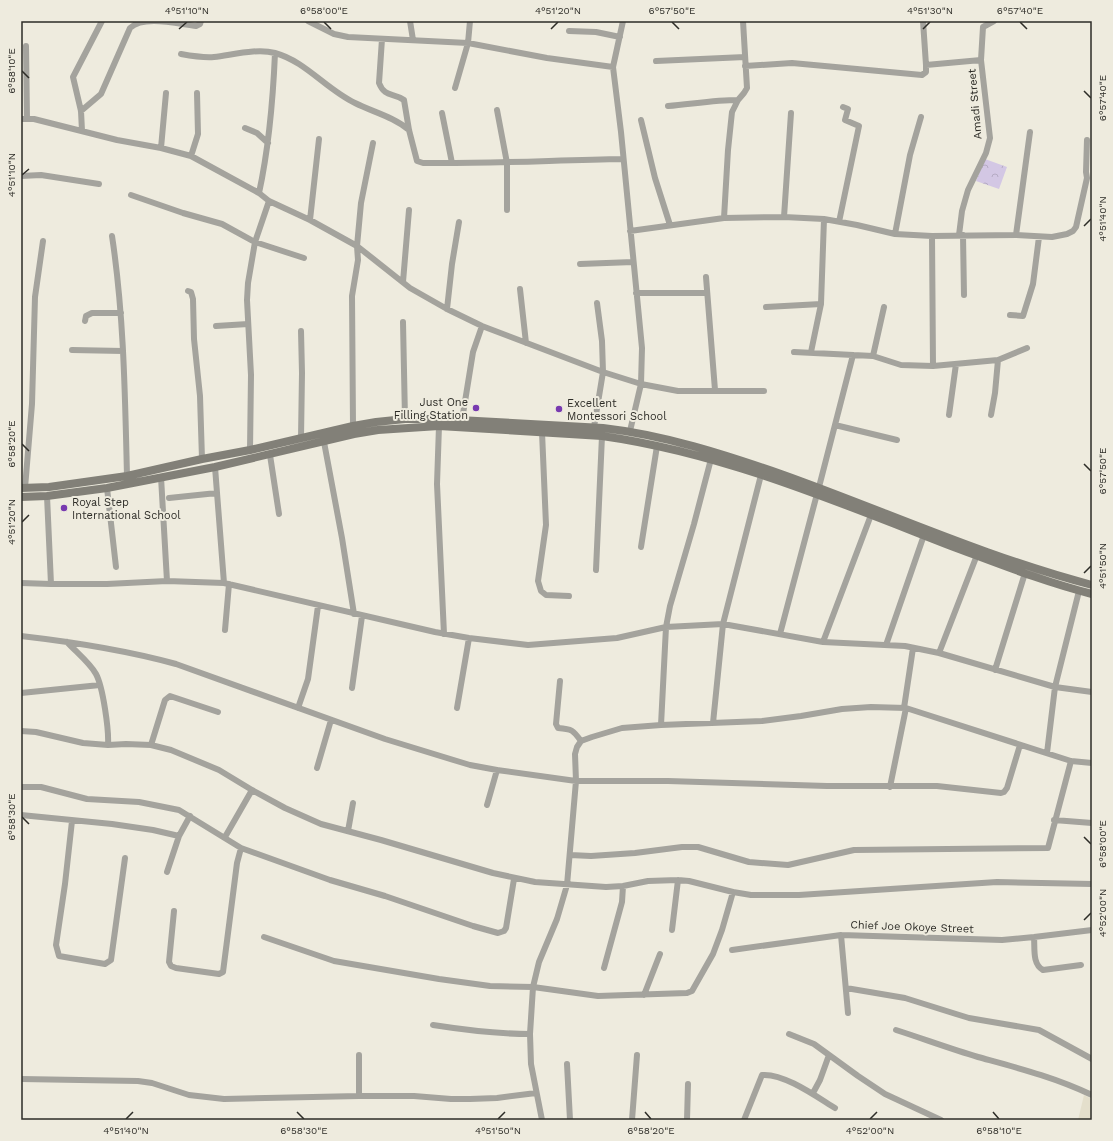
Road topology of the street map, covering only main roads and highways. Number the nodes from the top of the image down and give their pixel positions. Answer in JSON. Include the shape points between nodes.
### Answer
{"nodes":[{"id":1,"x":23,"y":488,"type":"edge"},
{"id":2,"x":818,"y":491,"type":"junction"},
{"id":3,"x":21,"y":497,"type":"edge"},
{"id":4,"x":1092,"y":585,"type":"edge"},
{"id":5,"x":1092,"y":594,"type":"edge"}],
"edges":[{"from":1,"to":2,"type":"main road","via":[[127,476],[353,426],[405,419],[594,427],[630,431],[711,451]]},
{"from":2,"to":3,"type":"main road","via":[[711,459],[602,436],[439,426],[378,430],[215,467],[107,488]]},
{"from":2,"to":4,"type":"main road","via":[[996,556]]},
{"from":2,"to":5,"type":"main road","via":[[871,515],[977,555]]}]}
